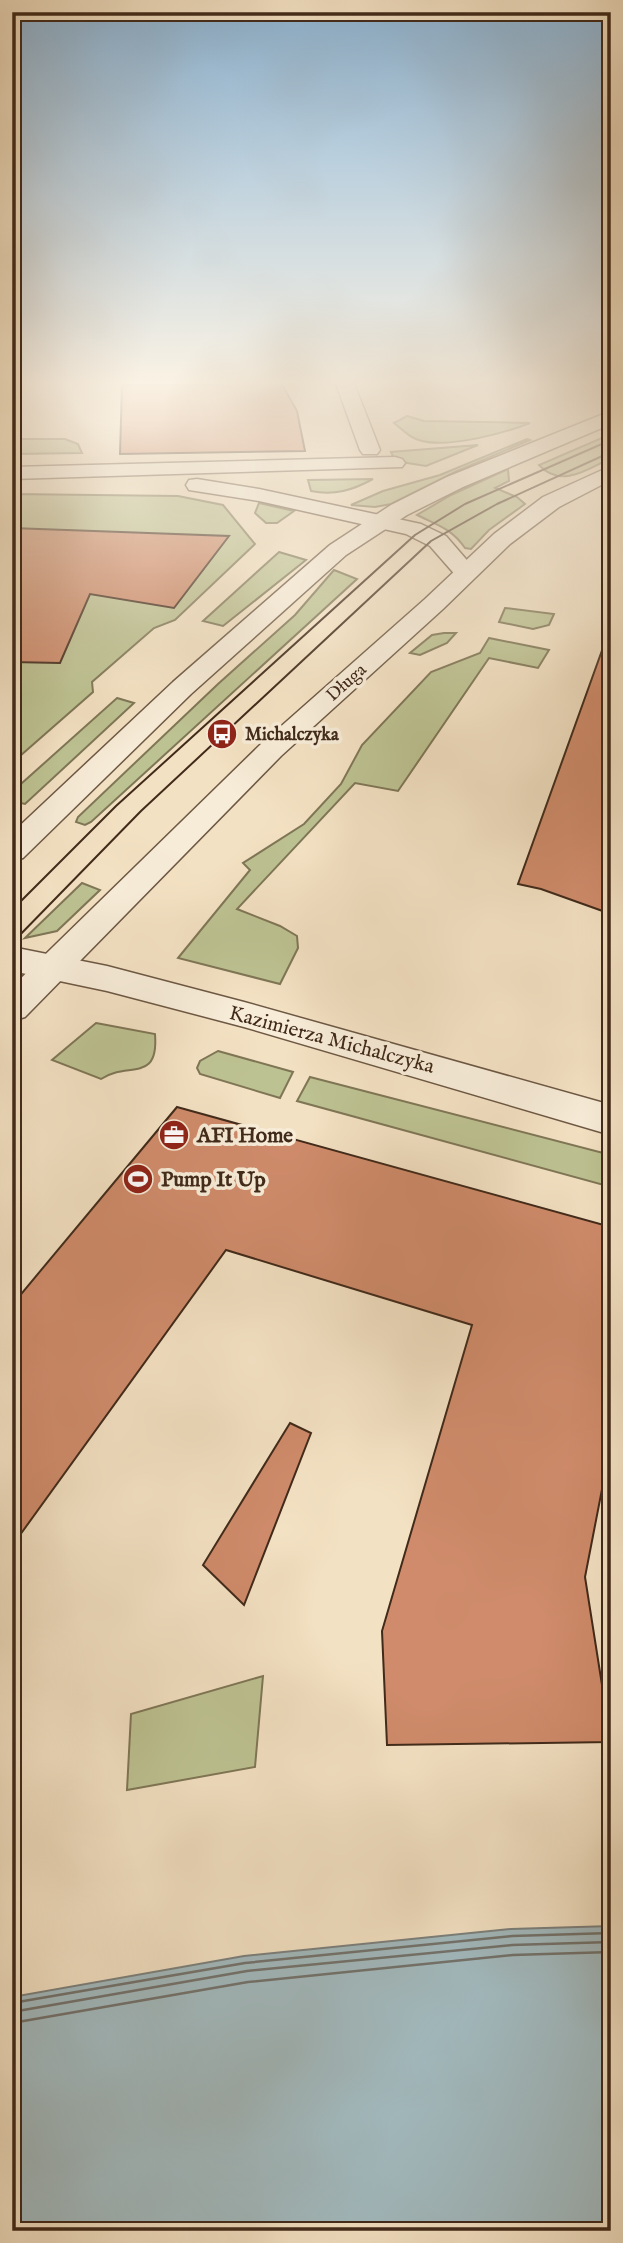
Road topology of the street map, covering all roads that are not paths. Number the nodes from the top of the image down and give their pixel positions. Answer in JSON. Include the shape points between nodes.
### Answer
{"nodes":[{"id":1,"x":203,"y":486,"type":"edge"},
{"id":2,"x":449,"y":486,"type":"edge"},
{"id":3,"x":584,"y":486,"type":"edge"},
{"id":4,"x":382,"y":522,"type":"junction"},
{"id":5,"x":466,"y":573,"type":"junction"},
{"id":6,"x":12,"y":851,"type":"edge"},
{"id":7,"x":12,"y":959,"type":"edge"},
{"id":8,"x":50,"y":970,"type":"junction"},
{"id":9,"x":12,"y":1008,"type":"edge"},
{"id":10,"x":611,"y":1120,"type":"edge"}],
"edges":[{"from":1,"to":4,"type":"street"},
{"from":2,"to":4,"type":"street"},
{"from":3,"to":5,"type":"street","name":"Długa","via":[[532,515]]},
{"from":4,"to":5,"type":"street","via":[[438,541]]},
{"from":4,"to":6,"type":"street","via":[[338,550],[289,591]]},
{"from":5,"to":8,"type":"street","name":"Długa","via":[[271,750]]},
{"from":7,"to":8,"type":"street","name":"Kazimierza Michalczyka"},
{"from":8,"to":9,"type":"street","name":"Długa"},
{"from":8,"to":10,"type":"street","name":"Kazimierza Michalczyka","via":[[115,980],[369,1048]]}]}
